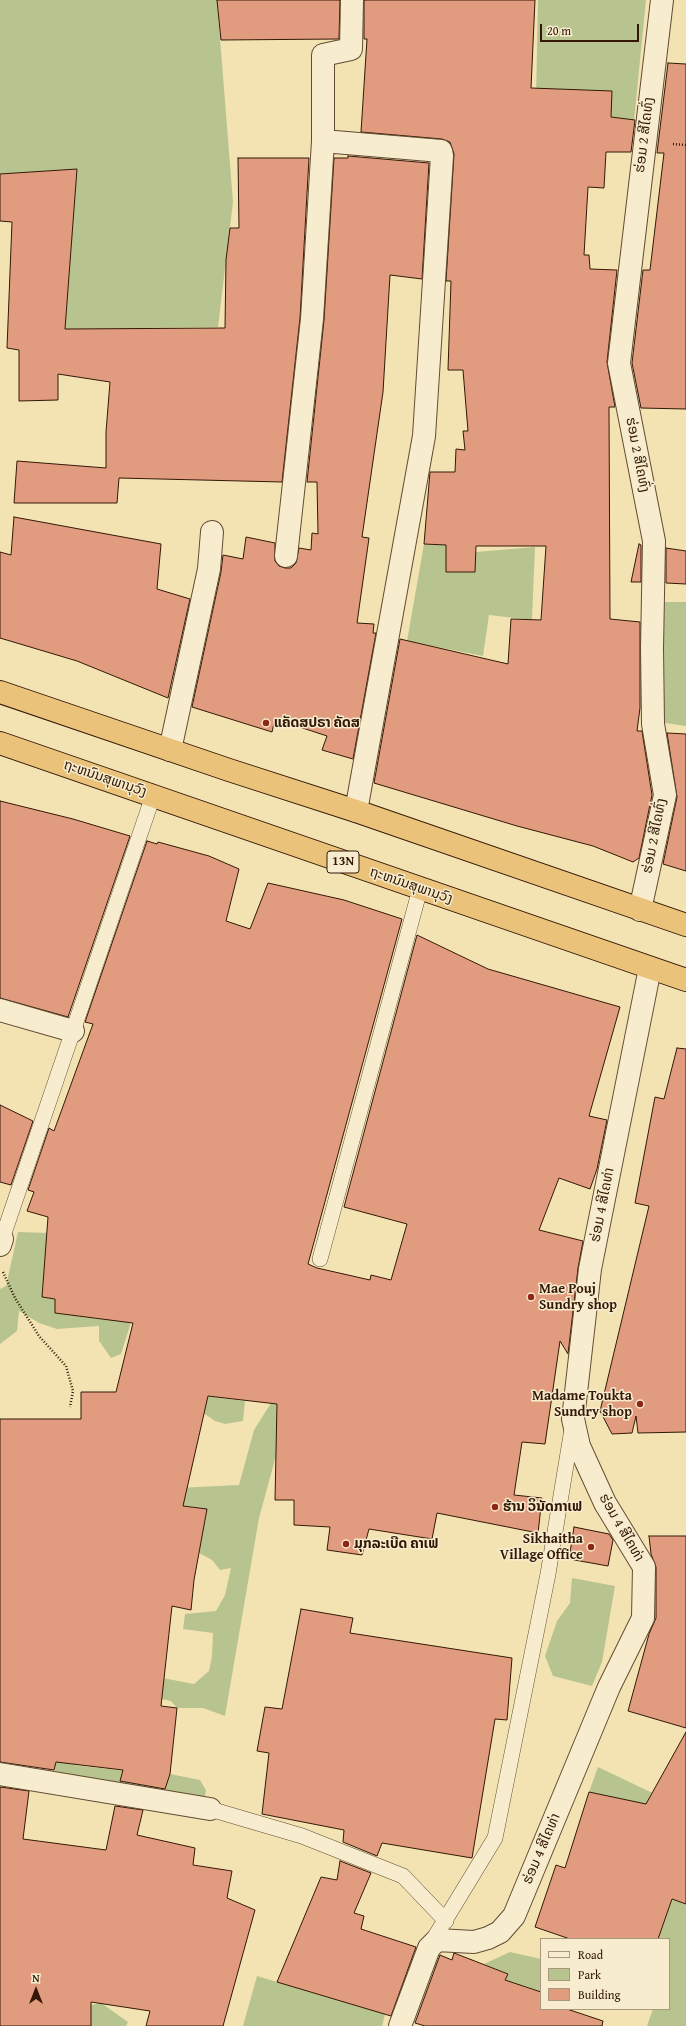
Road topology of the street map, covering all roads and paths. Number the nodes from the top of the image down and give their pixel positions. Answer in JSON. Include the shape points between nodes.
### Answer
{"nodes":[{"id":1,"x":352,"y":0,"type":"edge"},
{"id":2,"x":662,"y":0,"type":"edge"},
{"id":3,"x":323,"y":141,"type":"junction"},
{"id":4,"x":212,"y":532,"type":"dead end"},
{"id":5,"x":286,"y":556,"type":"dead end"},
{"id":6,"x":0,"y":692,"type":"edge"},
{"id":7,"x":0,"y":743,"type":"edge"},
{"id":8,"x":170,"y":750,"type":"junction"},
{"id":9,"x":153,"y":796,"type":"junction"},
{"id":10,"x":356,"y":811,"type":"junction"},
{"id":11,"x":420,"y":889,"type":"junction"},
{"id":12,"x":640,"y":910,"type":"junction"},
{"id":13,"x":686,"y":925,"type":"edge"},
{"id":14,"x":650,"y":968,"type":"junction"},
{"id":15,"x":686,"y":980,"type":"edge"},
{"id":16,"x":0,"y":1010,"type":"edge"},
{"id":17,"x":73,"y":1031,"type":"junction"},
{"id":18,"x":1,"y":1242,"type":"edge"},
{"id":19,"x":320,"y":1259,"type":"dead end"},
{"id":20,"x":0,"y":1267,"type":"edge"},
{"id":21,"x":70,"y":1407,"type":"dead end"},
{"id":22,"x":573,"y":1419,"type":"junction"},
{"id":23,"x":0,"y":1774,"type":"edge"},
{"id":24,"x":210,"y":1809,"type":"joint"},
{"id":25,"x":446,"y":1921,"type":"junction"},
{"id":26,"x":429,"y":1948,"type":"junction"},
{"id":27,"x":400,"y":2026,"type":"edge"}],
"edges":[{"from":1,"to":3,"type":"street","via":[[351,49],[323,55]]},
{"from":2,"to":12,"type":"street","name":"ຮ່ອມ 2 ສີໄຄທົ່ງ","via":[[619,363],[654,542],[653,724],[665,795]]},
{"from":3,"to":5,"type":"street","via":[[312,318]]},
{"from":3,"to":10,"type":"street","via":[[441,151],[442,156],[424,436]]},
{"from":4,"to":8,"type":"street","via":[[208,569]]},
{"from":6,"to":8,"type":"highway"},
{"from":7,"to":9,"type":"highway","name":"ຖະຫນົນສຸພານຸວົງ","number":"13N"},
{"from":8,"to":10,"type":"highway"},
{"from":9,"to":11,"type":"highway","name":"ຖະຫນົນສຸພານຸວົງ","number":"13N"},
{"from":9,"to":17,"type":"lane"},
{"from":10,"to":12,"type":"highway"},
{"from":11,"to":14,"type":"highway","name":"ຖະຫນົນສຸພານຸວົງ","number":"13N"},
{"from":11,"to":19,"type":"lane"},
{"from":12,"to":13,"type":"highway"},
{"from":14,"to":15,"type":"highway","name":"ຖະຫນົນສຸພານຸວົງ","number":"13N"},
{"from":14,"to":22,"type":"street","name":"ຮ່ອມ 4 ສີໄຄທ່າ","via":[[590,1269]]},
{"from":16,"to":17,"type":"street"},
{"from":17,"to":18,"type":"lane"},
{"from":20,"to":21,"type":"path","via":[[15,1298],[39,1336],[66,1366],[73,1391]]},
{"from":22,"to":25,"type":"lane","via":[[548,1574],[495,1838]]},
{"from":22,"to":26,"type":"street","name":"ຮ່ອມ 4 ສີໄຄທ່າ","via":[[579,1446],[605,1502],[644,1568],[643,1618],[609,1688],[514,1916],[500,1932],[488,1938],[474,1942],[437,1940]]},
{"from":23,"to":24,"type":"street"},
{"from":24,"to":25,"type":"lane","via":[[302,1836],[403,1876]]},
{"from":25,"to":26,"type":"lane"},
{"from":26,"to":27,"type":"street"}]}
